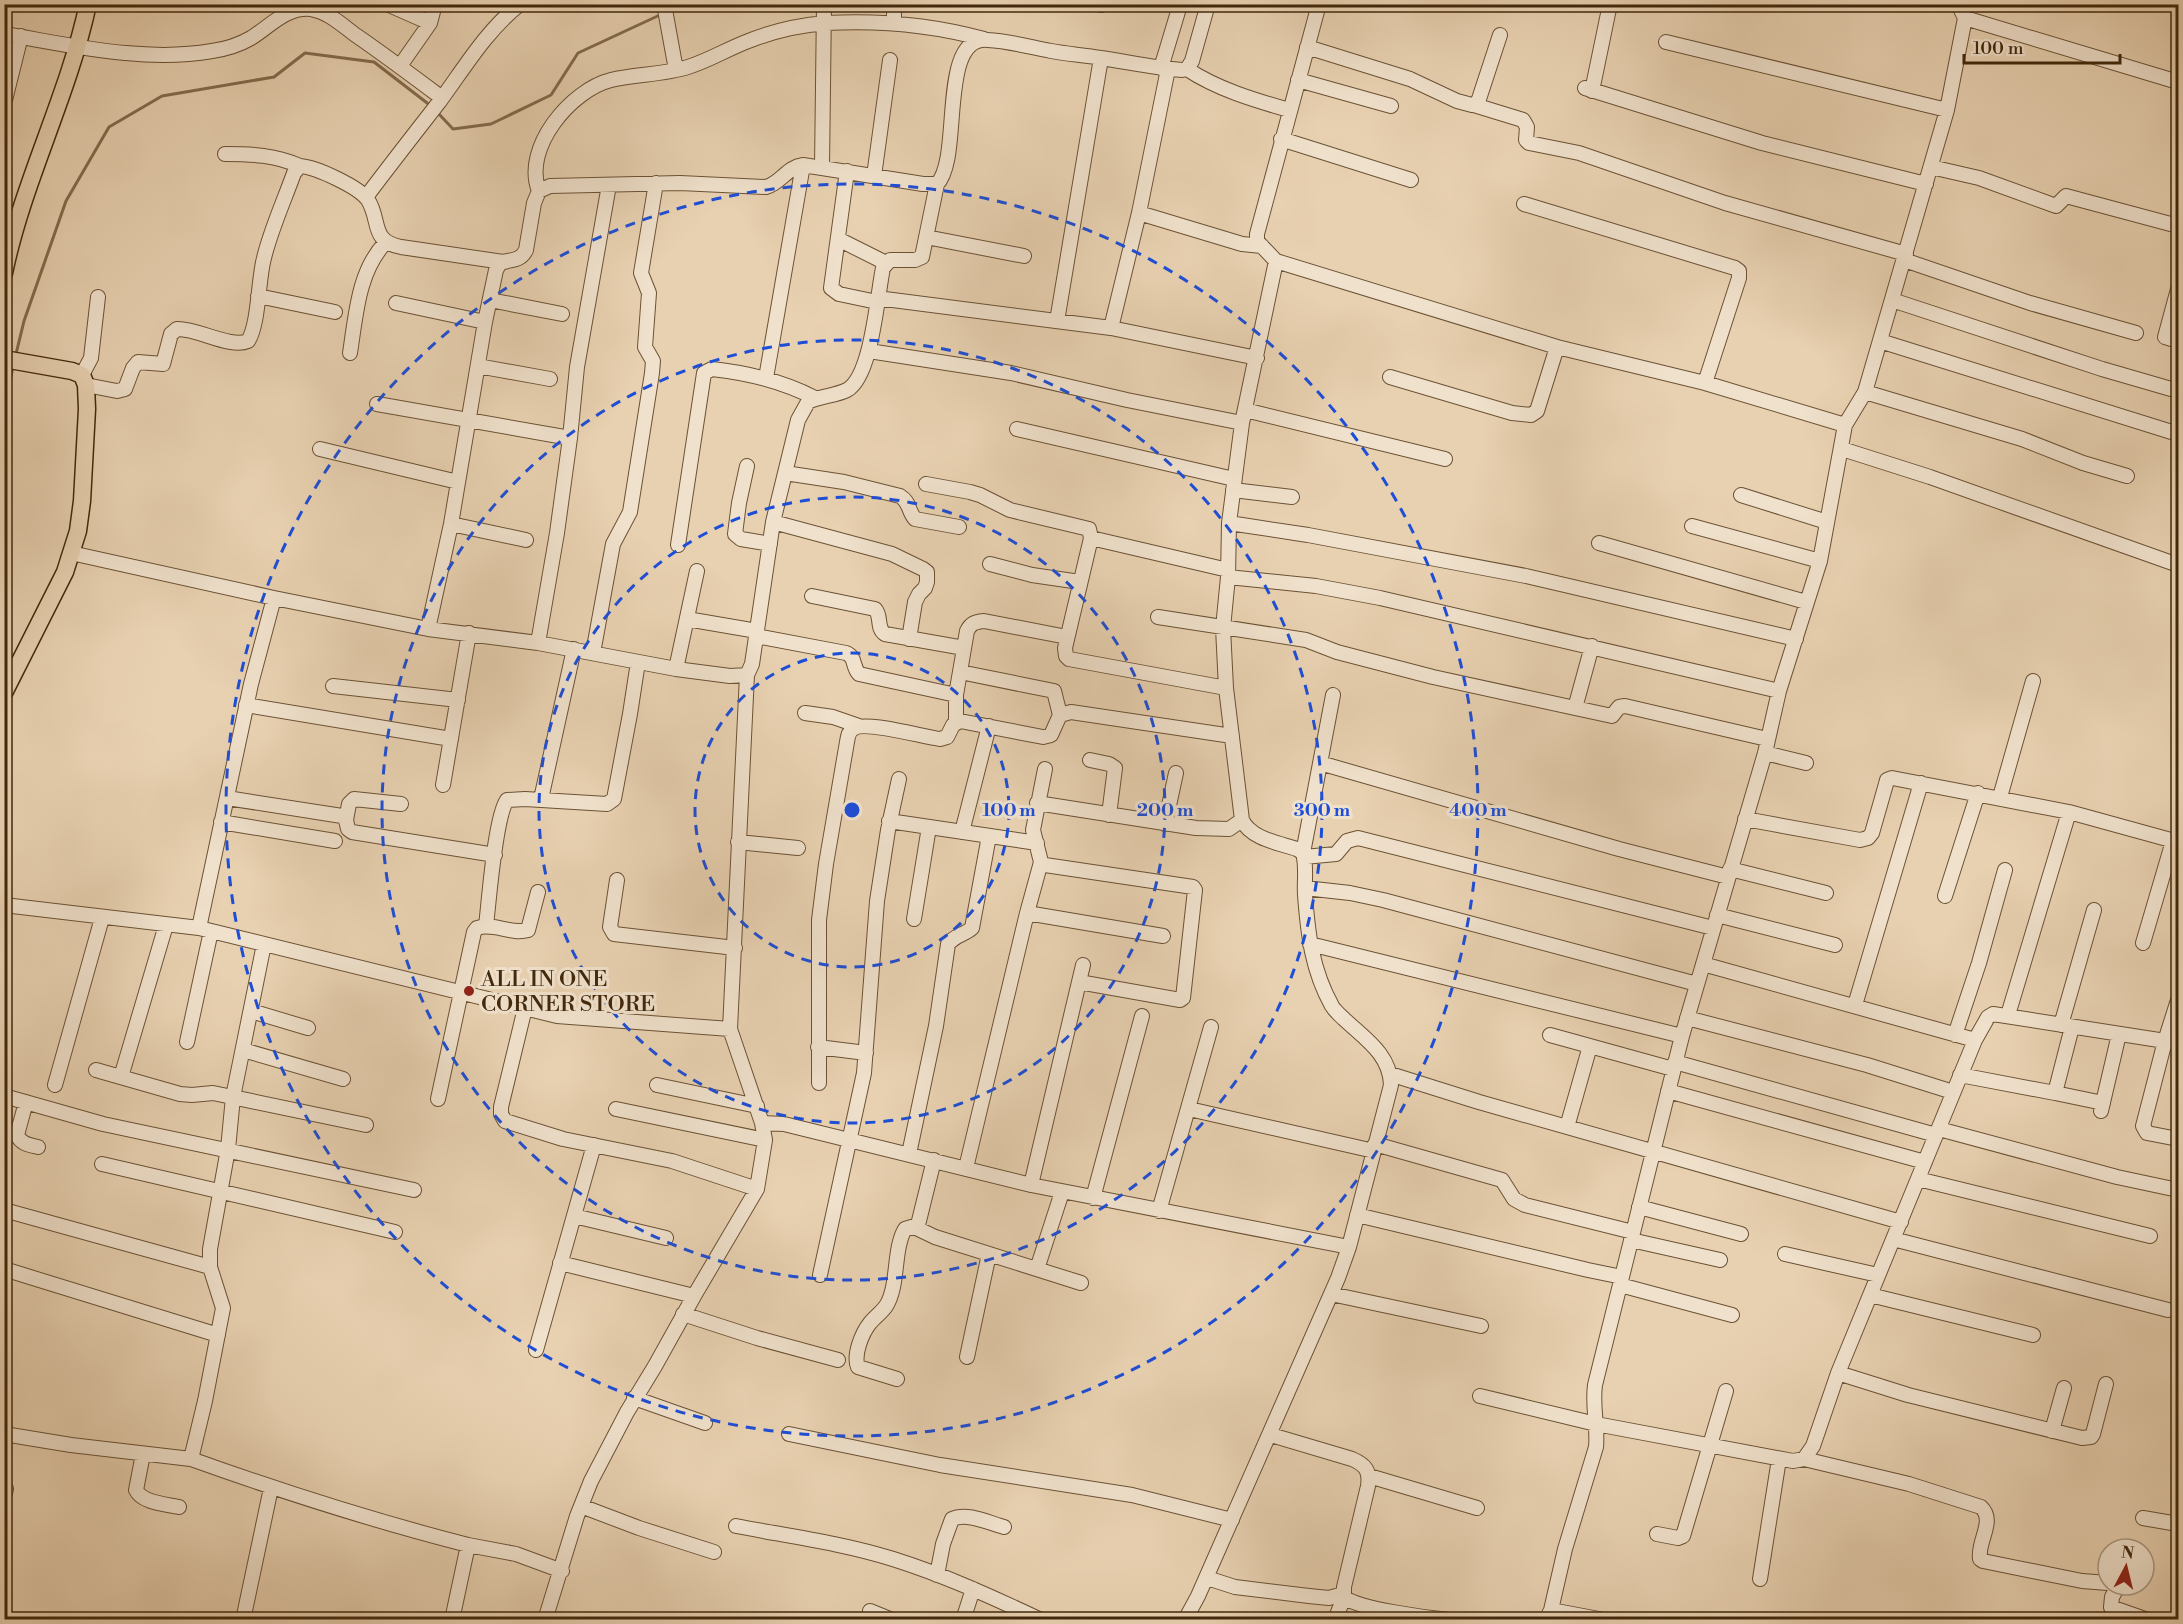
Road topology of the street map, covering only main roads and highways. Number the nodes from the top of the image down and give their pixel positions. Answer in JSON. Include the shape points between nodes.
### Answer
{"nodes":[{"id":1,"x":88,"y":4,"type":"edge"},
{"id":2,"x":4,"y":273,"type":"edge"},
{"id":3,"x":4,"y":360,"type":"edge"},
{"id":4,"x":4,"y":693,"type":"edge"}],
"edges":[{"from":1,"to":2,"type":"main road","via":[[59,104],[22,204]]},
{"from":3,"to":4,"type":"main road","via":[[72,371],[84,380],[87,409],[78,531],[54,596]]}]}
